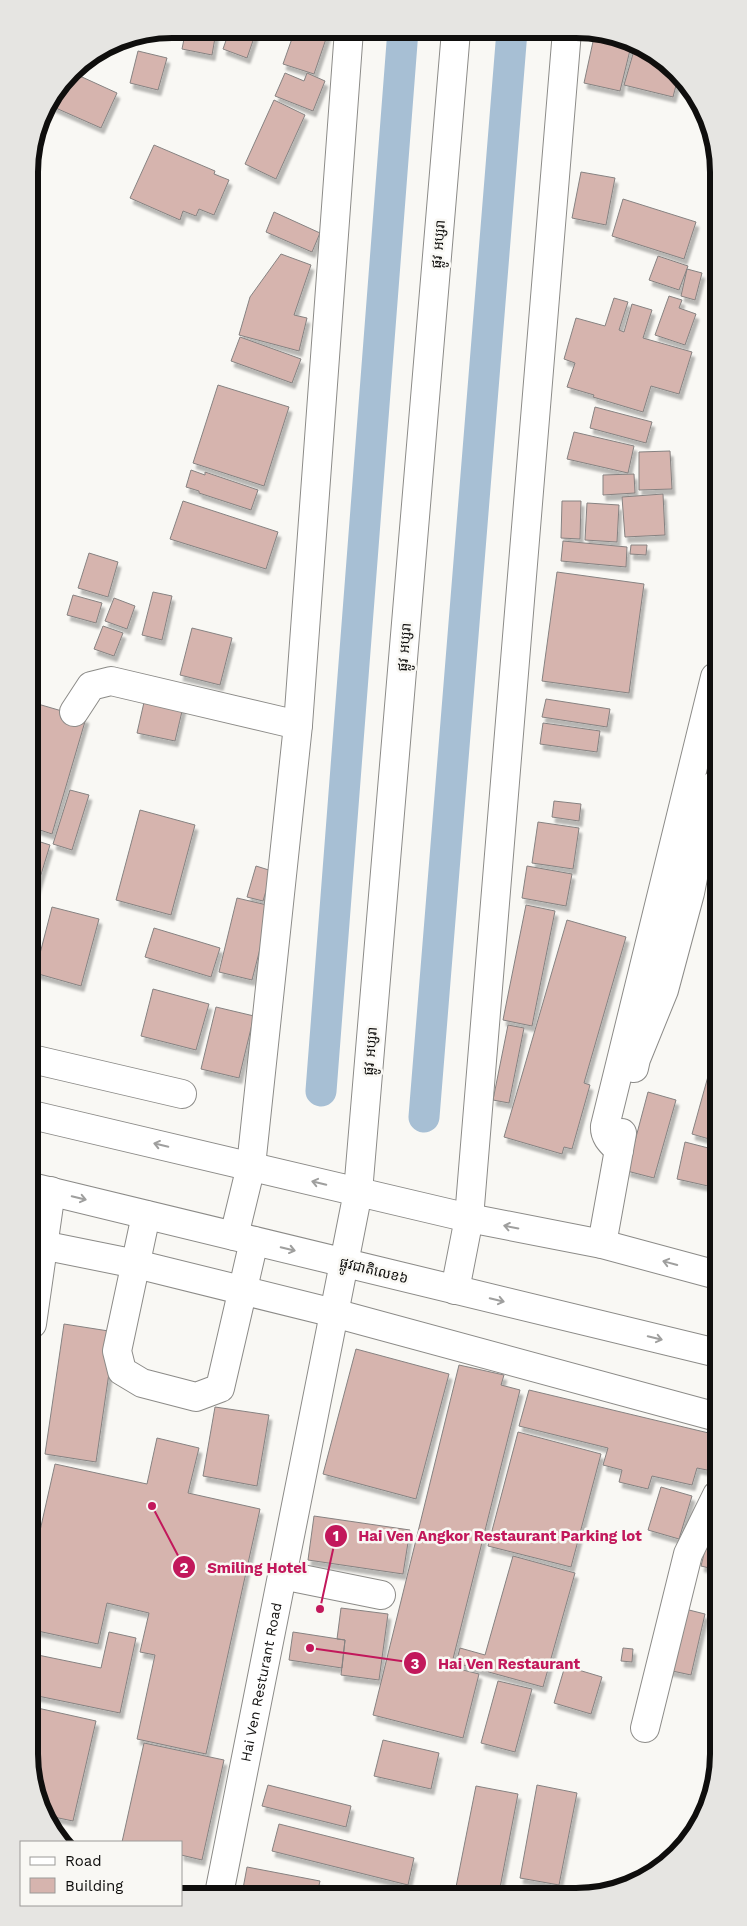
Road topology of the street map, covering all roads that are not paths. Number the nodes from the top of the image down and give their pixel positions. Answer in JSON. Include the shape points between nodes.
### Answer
{"nodes":[{"id":1,"x":348,"y":38,"type":"edge"},
{"id":2,"x":455,"y":38,"type":"edge"},
{"id":3,"x":566,"y":38,"type":"edge"},
{"id":4,"x":710,"y":699,"type":"edge"},
{"id":5,"x":74,"y":712,"type":"dead end"},
{"id":6,"x":298,"y":725,"type":"junction"},
{"id":7,"x":710,"y":801,"type":"edge"},
{"id":8,"x":37,"y":1060,"type":"edge"},
{"id":9,"x":182,"y":1094,"type":"dead end"},
{"id":10,"x":37,"y":1116,"type":"edge"},
{"id":11,"x":619,"y":1150,"type":"junction"},
{"id":12,"x":250,"y":1166,"type":"junction"},
{"id":13,"x":42,"y":1189,"type":"edge"},
{"id":14,"x":358,"y":1192,"type":"junction"},
{"id":15,"x":146,"y":1215,"type":"junction"},
{"id":16,"x":469,"y":1218,"type":"junction"},
{"id":17,"x":244,"y":1238,"type":"junction"},
{"id":18,"x":602,"y":1244,"type":"junction"},
{"id":19,"x":38,"y":1245,"type":"edge"},
{"id":20,"x":344,"y":1262,"type":"junction"},
{"id":21,"x":136,"y":1264,"type":"junction"},
{"id":22,"x":709,"y":1273,"type":"edge"},
{"id":23,"x":243,"y":1290,"type":"junction"},
{"id":24,"x":455,"y":1290,"type":"junction"},
{"id":25,"x":334,"y":1313,"type":"junction"},
{"id":26,"x":709,"y":1351,"type":"edge"},
{"id":27,"x":709,"y":1415,"type":"edge"},
{"id":28,"x":709,"y":1511,"type":"edge"},
{"id":29,"x":282,"y":1575,"type":"junction"},
{"id":30,"x":381,"y":1595,"type":"dead end"},
{"id":31,"x":645,"y":1728,"type":"dead end"},
{"id":32,"x":221,"y":1888,"type":"edge"}],
"edges":[{"from":1,"to":6,"type":"street"},
{"from":2,"to":14,"type":"street","name":"ផ្លូវ អប្សរា"},
{"from":3,"to":16,"type":"street"},
{"from":4,"to":11,"type":"street","via":[[604,1126],[607,1138]]},
{"from":5,"to":6,"type":"street","via":[[91,686],[110,681]]},
{"from":6,"to":12,"type":"street"},
{"from":7,"to":11,"type":"street","via":[[690,893],[664,990],[636,1059]]},
{"from":8,"to":9,"type":"street"},
{"from":12,"to":10,"type":"street","one_way":true},
{"from":11,"to":18,"type":"street"},
{"from":14,"to":12,"type":"street","one_way":true},
{"from":12,"to":17,"type":"street"},
{"from":13,"to":15,"type":"street","name":"ផ្លូវជាតិលេខ៦","one_way":true},
{"from":13,"to":19,"type":"street"},
{"from":14,"to":16,"type":"street"},
{"from":14,"to":20,"type":"street","name":"ផ្លូវ អប្សរា"},
{"from":15,"to":17,"type":"street","name":"ផ្លូវជាតិលេខ៦"},
{"from":15,"to":21,"type":"street"},
{"from":18,"to":16,"type":"street","one_way":true},
{"from":16,"to":24,"type":"street"},
{"from":17,"to":20,"type":"street","name":"ផ្លូវជាតិលេខ៦","one_way":true},
{"from":17,"to":23,"type":"street"},
{"from":22,"to":18,"type":"street","one_way":true},
{"from":19,"to":21,"type":"street"},
{"from":20,"to":24,"type":"street","name":"ផ្លូវជាតិលេខ៦"},
{"from":20,"to":25,"type":"street","name":"Hai Ven Resturant Road"},
{"from":21,"to":23,"type":"street"},
{"from":21,"to":23,"type":"street","via":[[117,1351],[122,1371],[142,1383],[196,1397],[220,1388]]},
{"from":23,"to":25,"type":"street"},
{"from":24,"to":26,"type":"street","name":"ផ្លូវជាតិលេខ៦","one_way":true},
{"from":25,"to":27,"type":"street"},
{"from":25,"to":29,"type":"street","name":"Hai Ven Resturant Road"},
{"from":28,"to":31,"type":"street","via":[[688,1554]]},
{"from":29,"to":30,"type":"street"},
{"from":29,"to":32,"type":"street","name":"Hai Ven Resturant Road"}]}
